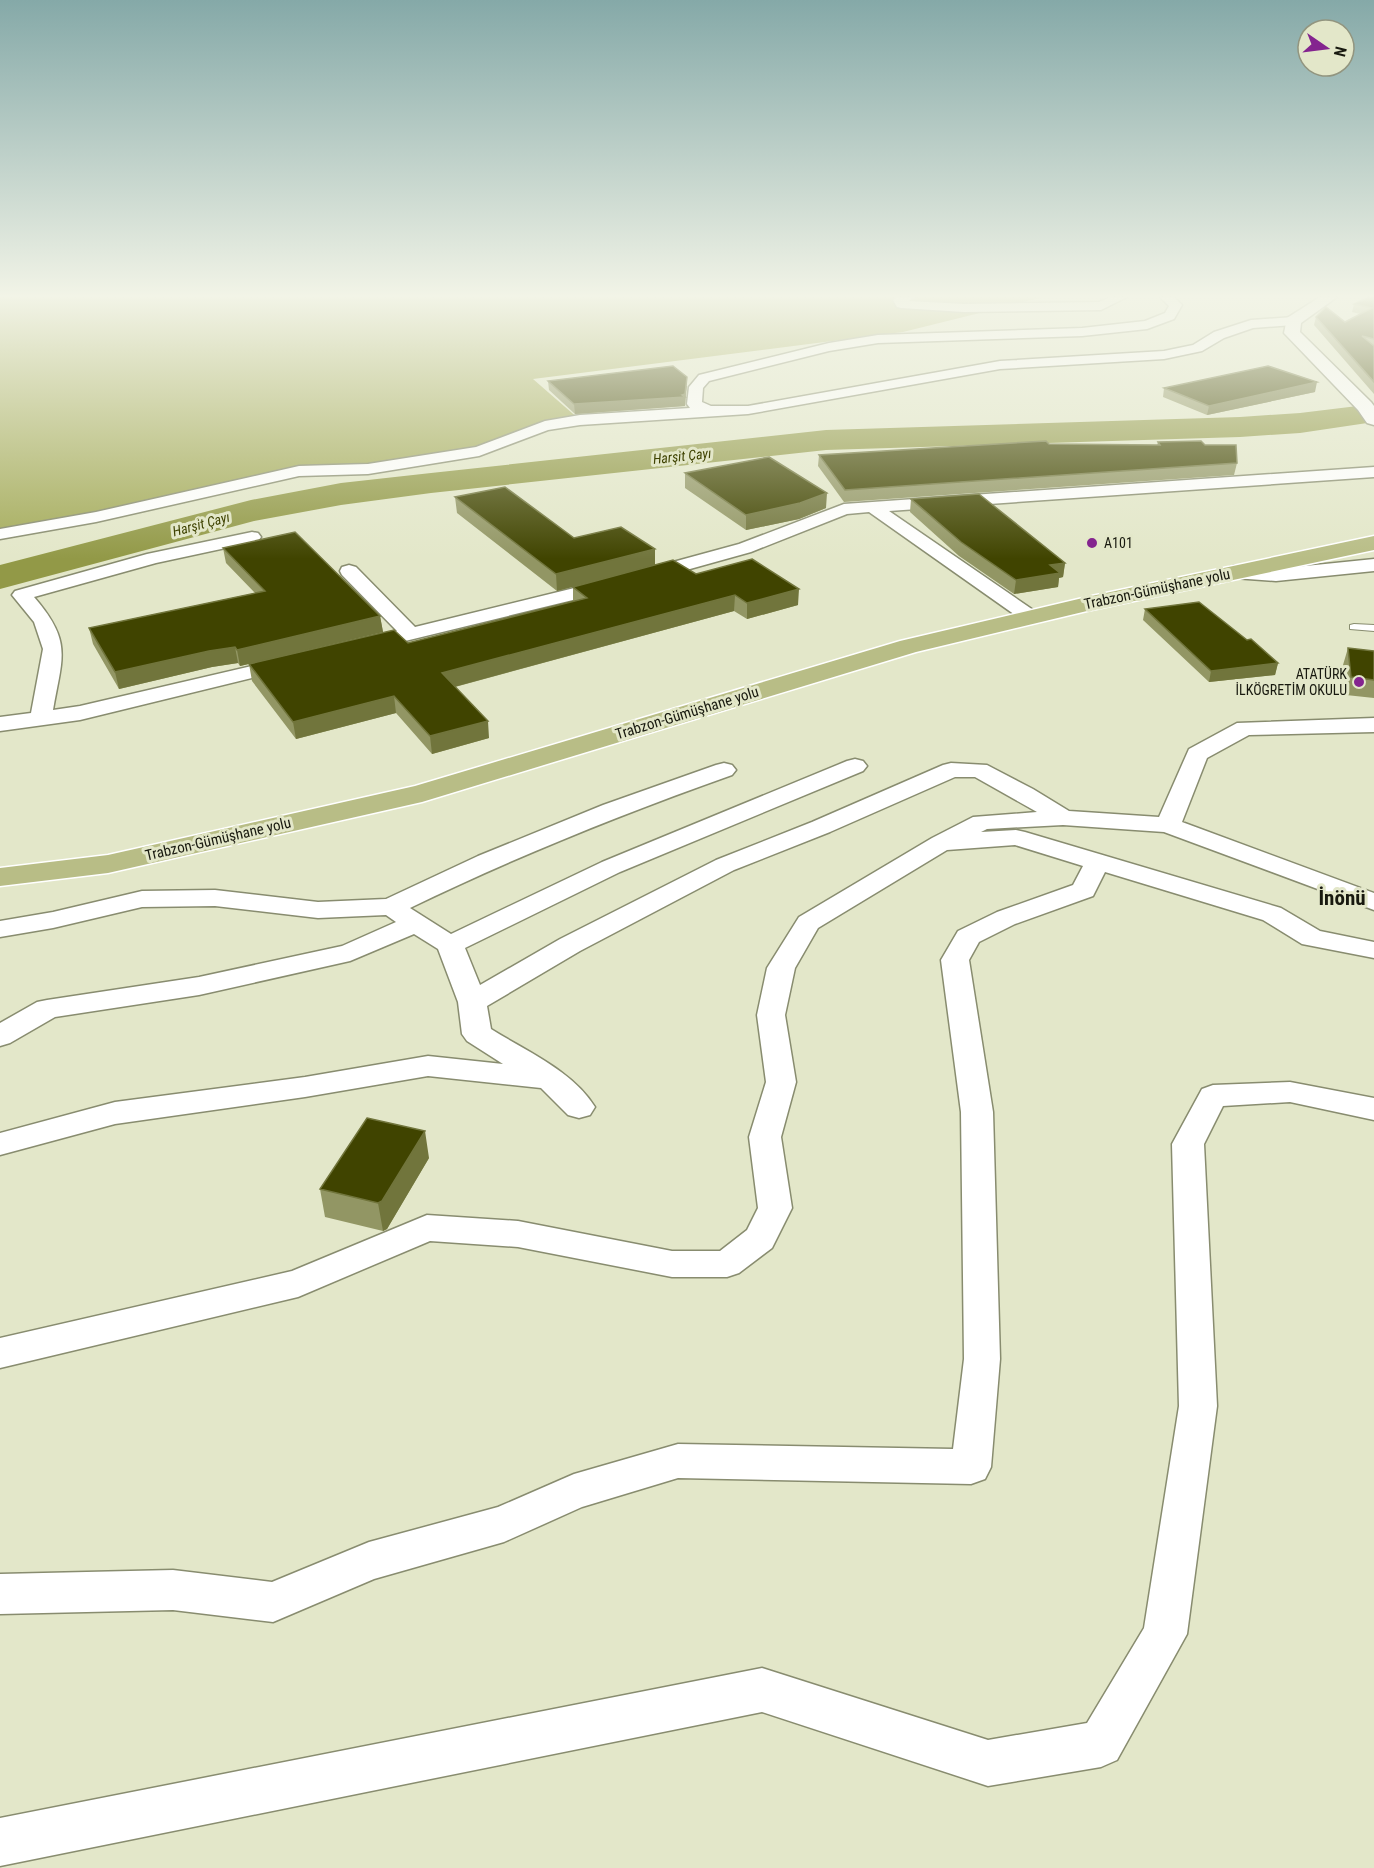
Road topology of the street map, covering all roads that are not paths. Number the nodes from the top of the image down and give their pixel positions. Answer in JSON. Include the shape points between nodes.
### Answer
{"nodes":[{"id":1,"x":699,"y":384,"type":"edge"},
{"id":2,"x":895,"y":384,"type":"edge"},
{"id":3,"x":1342,"y":384,"type":"edge"},
{"id":4,"x":710,"y":411,"type":"junction"},
{"id":5,"x":1369,"y":412,"type":"edge"},
{"id":6,"x":1374,"y":472,"type":"edge"},
{"id":7,"x":872,"y":507,"type":"junction"},
{"id":8,"x":0,"y":534,"type":"edge"},
{"id":9,"x":252,"y":537,"type":"dead end"},
{"id":10,"x":1374,"y":543,"type":"edge"},
{"id":11,"x":1374,"y":565,"type":"edge"},
{"id":12,"x":349,"y":571,"type":"dead end"},
{"id":13,"x":1234,"y":572,"type":"junction"},
{"id":14,"x":1032,"y":618,"type":"junction"},
{"id":15,"x":1354,"y":627,"type":"dead end"},
{"id":16,"x":1374,"y":628,"type":"edge"},
{"id":17,"x":411,"y":634,"type":"junction"},
{"id":18,"x":343,"y":650,"type":"edge"},
{"id":19,"x":308,"y":658,"type":"edge"},
{"id":20,"x":41,"y":718,"type":"junction"},
{"id":21,"x":0,"y":724,"type":"edge"},
{"id":22,"x":1374,"y":725,"type":"edge"},
{"id":23,"x":855,"y":766,"type":"dead end"},
{"id":24,"x":724,"y":770,"type":"dead end"},
{"id":25,"x":1063,"y":818,"type":"junction"},
{"id":26,"x":1168,"y":825,"type":"junction"},
{"id":27,"x":940,"y":843,"type":"junction"},
{"id":28,"x":1097,"y":862,"type":"junction"},
{"id":29,"x":0,"y":877,"type":"edge"},
{"id":30,"x":1374,"y":902,"type":"edge"},
{"id":31,"x":391,"y":907,"type":"junction"},
{"id":32,"x":415,"y":923,"type":"junction"},
{"id":33,"x":0,"y":929,"type":"edge"},
{"id":34,"x":450,"y":945,"type":"junction"},
{"id":35,"x":1374,"y":950,"type":"edge"},
{"id":36,"x":472,"y":1002,"type":"junction"},
{"id":37,"x":0,"y":1036,"type":"edge"},
{"id":38,"x":550,"y":1079,"type":"junction"},
{"id":39,"x":579,"y":1107,"type":"dead end"},
{"id":40,"x":1374,"y":1109,"type":"edge"},
{"id":41,"x":0,"y":1144,"type":"edge"},
{"id":42,"x":0,"y":1353,"type":"edge"},
{"id":43,"x":0,"y":1594,"type":"edge"},
{"id":44,"x":0,"y":1842,"type":"edge"}],
"edges":[{"from":1,"to":4,"type":"street","via":[[694,404]]},
{"from":2,"to":4,"type":"street","via":[[748,410]]},
{"from":3,"to":5,"type":"street"},
{"from":4,"to":8,"type":"street","via":[[545,426],[479,451],[368,469],[299,471],[96,517]]},
{"from":6,"to":7,"type":"street"},
{"from":7,"to":14,"type":"street"},
{"from":7,"to":17,"type":"street","via":[[844,509],[745,548],[626,581]]},
{"from":9,"to":20,"type":"street","via":[[153,558],[22,595],[44,621],[53,649]]},
{"from":10,"to":13,"type":"main road","name":"Trabzon-Gümüşhane yolu"},
{"from":11,"to":13,"type":"street","via":[[1276,575]]},
{"from":12,"to":17,"type":"street"},
{"from":13,"to":14,"type":"main road","name":"Trabzon-Gümüşhane yolu"},
{"from":14,"to":29,"type":"main road","name":"Trabzon-Gümüşhane yolu","via":[[909,646],[422,793],[108,864]]},
{"from":15,"to":16,"type":"lane"},
{"from":17,"to":18,"type":"street"},
{"from":19,"to":20,"type":"street","via":[[80,713]]},
{"from":20,"to":21,"type":"street"},
{"from":22,"to":26,"type":"street","via":[[1245,728],[1197,754]]},
{"from":23,"to":34,"type":"street","via":[[611,867]]},
{"from":24,"to":31,"type":"street","via":[[508,852]]},
{"from":25,"to":26,"type":"street"},
{"from":25,"to":27,"type":"street","via":[[982,822]]},
{"from":25,"to":36,"type":"street","via":[[979,770],[951,770],[725,865],[570,945]]},
{"from":26,"to":30,"type":"street"},
{"from":27,"to":28,"type":"street","via":[[1016,837]]},
{"from":27,"to":42,"type":"street","via":[[808,923],[781,968],[771,1015],[781,1082],[765,1137],[775,1208],[760,1239],[727,1264],[672,1263],[518,1234],[427,1228],[298,1282]]},
{"from":28,"to":35,"type":"street","via":[[1272,914],[1312,938]]},
{"from":28,"to":43,"type":"street","via":[[1084,890],[1006,918],[968,937],[955,960],[977,1112],[982,1359],[971,1467],[678,1461],[574,1492],[504,1524],[369,1561],[273,1602],[173,1590]]},
{"from":31,"to":32,"type":"street"},
{"from":31,"to":33,"type":"street","via":[[318,910],[215,898],[142,899]]},
{"from":32,"to":34,"type":"street"},
{"from":32,"to":37,"type":"street","via":[[350,953],[199,986],[47,1010]]},
{"from":34,"to":36,"type":"street"},
{"from":36,"to":38,"type":"street","via":[[477,1034]]},
{"from":38,"to":39,"type":"street"},
{"from":38,"to":41,"type":"street","via":[[429,1066],[115,1113]]},
{"from":40,"to":44,"type":"street","via":[[1290,1092],[1213,1096],[1188,1144],[1198,1406],[1170,1600],[1165,1634],[1101,1744],[988,1763],[762,1690]]}]}
